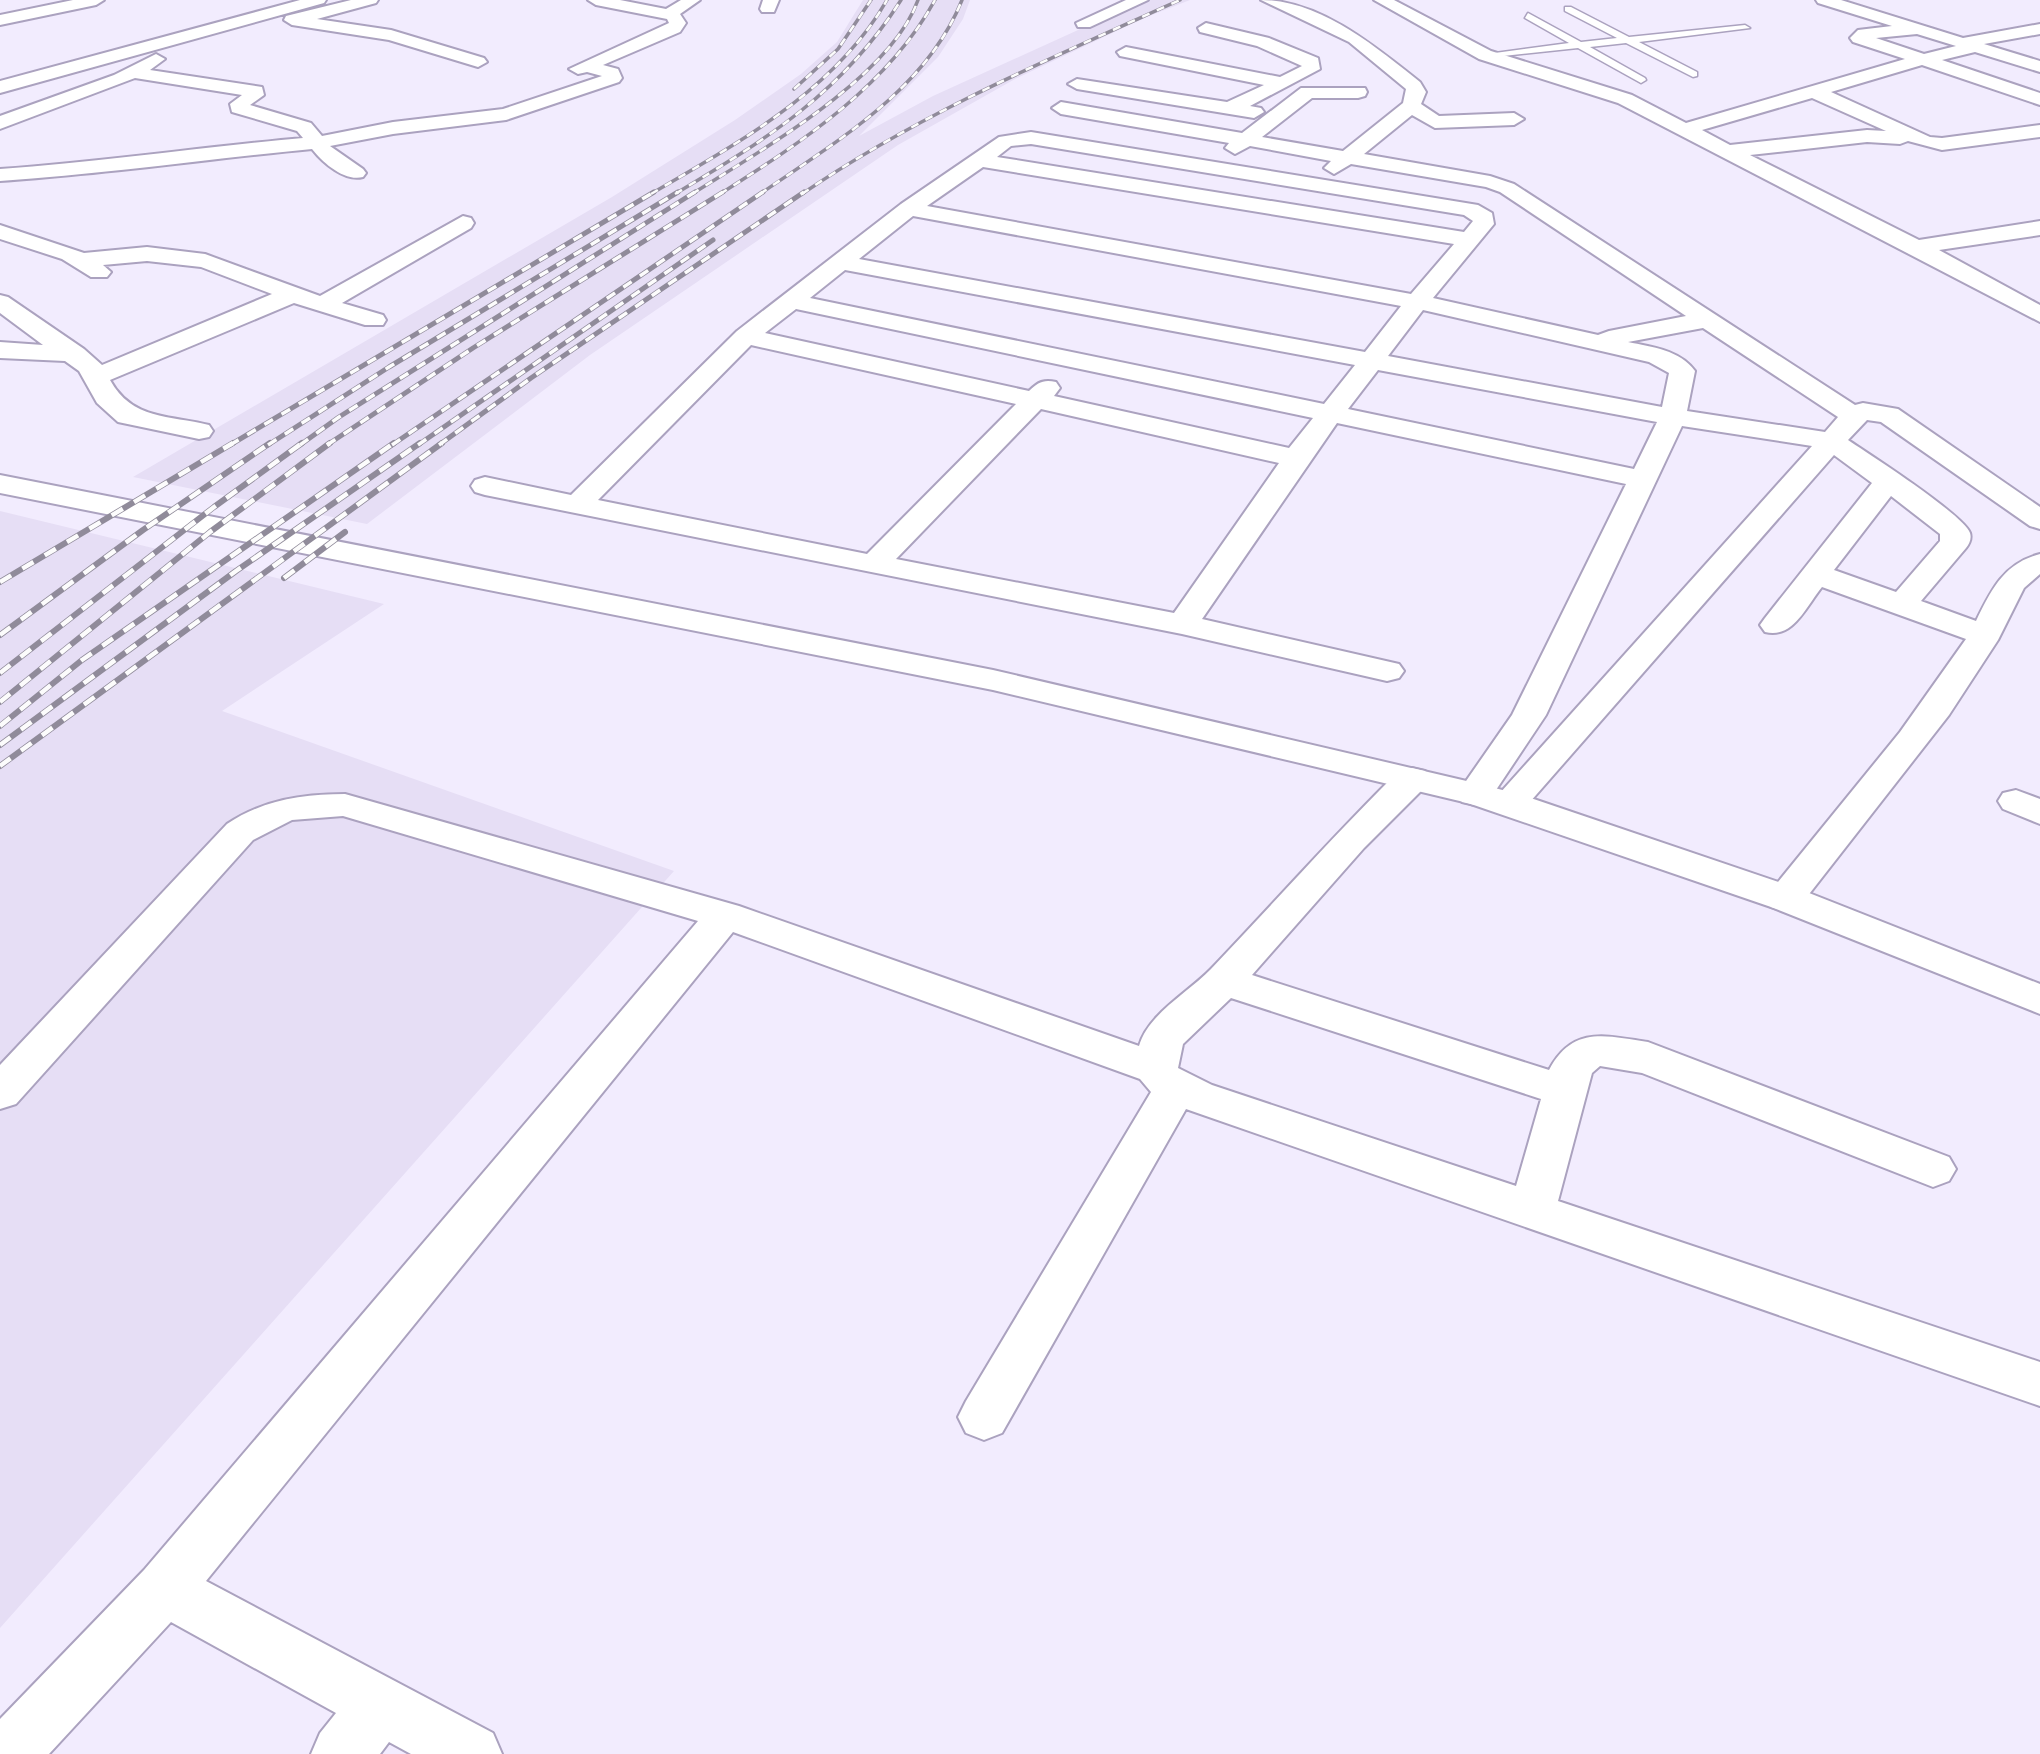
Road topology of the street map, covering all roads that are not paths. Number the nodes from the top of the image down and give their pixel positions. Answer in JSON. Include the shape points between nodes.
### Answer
{"nodes":[{"id":1,"x":57,"y":0,"type":"edge"},
{"id":2,"x":96,"y":0,"type":"edge"},
{"id":3,"x":276,"y":0,"type":"edge"},
{"id":4,"x":318,"y":0,"type":"edge"},
{"id":5,"x":370,"y":0,"type":"edge"},
{"id":6,"x":596,"y":0,"type":"edge"},
{"id":7,"x":692,"y":0,"type":"edge"},
{"id":8,"x":1140,"y":0,"type":"edge"},
{"id":9,"x":1269,"y":0,"type":"edge"},
{"id":10,"x":1382,"y":0,"type":"edge"},
{"id":11,"x":1824,"y":0,"type":"edge"},
{"id":12,"x":1568,"y":9,"type":"dead end"},
{"id":13,"x":0,"y":12,"type":"edge"},
{"id":14,"x":671,"y":15,"type":"junction"},
{"id":15,"x":1528,"y":16,"type":"dead end"},
{"id":16,"x":0,"y":20,"type":"edge"},
{"id":17,"x":292,"y":20,"type":"junction"},
{"id":18,"x":1084,"y":23,"type":"dead end"},
{"id":19,"x":224,"y":25,"type":"junction"},
{"id":20,"x":1206,"y":28,"type":"dead end"},
{"id":21,"x":1745,"y":29,"type":"dead end"},
{"id":22,"x":1921,"y":29,"type":"junction"},
{"id":23,"x":2040,"y":29,"type":"edge"},
{"id":24,"x":187,"y":34,"type":"junction"},
{"id":25,"x":1446,"y":36,"type":"junction"},
{"id":26,"x":1248,"y":37,"type":"junction"},
{"id":27,"x":1419,"y":39,"type":"dead end"},
{"id":28,"x":1628,"y":39,"type":"junction"},
{"id":29,"x":1392,"y":41,"type":"dead end"},
{"id":30,"x":1364,"y":44,"type":"junction"},
{"id":31,"x":1576,"y":44,"type":"junction"},
{"id":32,"x":1969,"y":45,"type":"junction"},
{"id":33,"x":1126,"y":52,"type":"dead end"},
{"id":34,"x":1485,"y":55,"type":"junction"},
{"id":35,"x":1921,"y":60,"type":"junction"},
{"id":36,"x":478,"y":62,"type":"dead end"},
{"id":37,"x":1188,"y":64,"type":"junction"},
{"id":38,"x":587,"y":66,"type":"junction"},
{"id":39,"x":2040,"y":67,"type":"edge"},
{"id":40,"x":0,"y":71,"type":"edge"},
{"id":41,"x":135,"y":73,"type":"junction"},
{"id":42,"x":563,"y":74,"type":"dead end"},
{"id":43,"x":1693,"y":74,"type":"dead end"},
{"id":44,"x":1641,"y":80,"type":"dead end"},
{"id":45,"x":1282,"y":83,"type":"junction"},
{"id":46,"x":1077,"y":85,"type":"dead end"},
{"id":47,"x":0,"y":87,"type":"edge"},
{"id":48,"x":1128,"y":92,"type":"junction"},
{"id":49,"x":1358,"y":92,"type":"dead end"},
{"id":50,"x":1815,"y":92,"type":"junction"},
{"id":51,"x":2040,"y":99,"type":"edge"},
{"id":52,"x":1411,"y":106,"type":"junction"},
{"id":53,"x":1061,"y":108,"type":"dead end"},
{"id":54,"x":1230,"y":108,"type":"junction"},
{"id":55,"x":1279,"y":115,"type":"junction"},
{"id":56,"x":1514,"y":119,"type":"dead end"},
{"id":57,"x":0,"y":123,"type":"edge"},
{"id":58,"x":1685,"y":129,"type":"junction"},
{"id":59,"x":2040,"y":131,"type":"edge"},
{"id":60,"x":1916,"y":139,"type":"junction"},
{"id":61,"x":1246,"y":140,"type":"junction"},
{"id":62,"x":317,"y":143,"type":"junction"},
{"id":63,"x":1728,"y":151,"type":"junction"},
{"id":64,"x":1347,"y":157,"type":"junction"},
{"id":65,"x":980,"y":160,"type":"junction"},
{"id":66,"x":1212,"y":166,"type":"junction"},
{"id":67,"x":6,"y":168,"type":"edge"},
{"id":68,"x":356,"y":173,"type":"dead end"},
{"id":69,"x":1317,"y":183,"type":"junction"},
{"id":70,"x":1178,"y":192,"type":"junction"},
{"id":71,"x":1533,"y":206,"type":"junction"},
{"id":72,"x":909,"y":209,"type":"junction"},
{"id":73,"x":1480,"y":214,"type":"junction"},
{"id":74,"x":463,"y":223,"type":"dead end"},
{"id":75,"x":2040,"y":228,"type":"edge"},
{"id":76,"x":0,"y":233,"type":"edge"},
{"id":77,"x":1471,"y":240,"type":"junction"},
{"id":78,"x":1916,"y":247,"type":"junction"},
{"id":79,"x":79,"y":260,"type":"junction"},
{"id":80,"x":840,"y":262,"type":"junction"},
{"id":81,"x":107,"y":277,"type":"dead end"},
{"id":82,"x":294,"y":294,"type":"junction"},
{"id":83,"x":792,"y":301,"type":"junction"},
{"id":84,"x":0,"y":302,"type":"edge"},
{"id":85,"x":1417,"y":302,"type":"junction"},
{"id":86,"x":322,"y":305,"type":"junction"},
{"id":87,"x":2040,"y":315,"type":"edge"},
{"id":88,"x":374,"y":320,"type":"dead end"},
{"id":89,"x":1707,"y":320,"type":"junction"},
{"id":90,"x":746,"y":336,"type":"junction"},
{"id":91,"x":1593,"y":341,"type":"junction"},
{"id":92,"x":0,"y":350,"type":"edge"},
{"id":93,"x":75,"y":354,"type":"junction"},
{"id":94,"x":1072,"y":360,"type":"junction"},
{"id":95,"x":1371,"y":361,"type":"junction"},
{"id":96,"x":96,"y":377,"type":"junction"},
{"id":97,"x":1034,"y":402,"type":"junction"},
{"id":98,"x":1329,"y":415,"type":"junction"},
{"id":99,"x":1854,"y":416,"type":"junction"},
{"id":100,"x":1673,"y":417,"type":"junction"},
{"id":101,"x":199,"y":431,"type":"dead end"},
{"id":102,"x":1832,"y":441,"type":"junction"},
{"id":103,"x":1296,"y":457,"type":"junction"},
{"id":104,"x":1643,"y":479,"type":"junction"},
{"id":105,"x":1887,"y":481,"type":"junction"},
{"id":106,"x":0,"y":484,"type":"edge"},
{"id":107,"x":485,"y":486,"type":"dead end"},
{"id":108,"x":577,"y":505,"type":"junction"},
{"id":109,"x":2040,"y":520,"type":"edge"},
{"id":110,"x":874,"y":564,"type":"junction"},
{"id":111,"x":2037,"y":566,"type":"edge"},
{"id":112,"x":1815,"y":574,"type":"junction"},
{"id":113,"x":1901,"y":606,"type":"junction"},
{"id":114,"x":1182,"y":624,"type":"junction"},
{"id":115,"x":1776,"y":625,"type":"dead end"},
{"id":116,"x":1985,"y":635,"type":"junction"},
{"id":117,"x":1387,"y":671,"type":"dead end"},
{"id":118,"x":1412,"y":779,"type":"junction"},
{"id":119,"x":1475,"y":794,"type":"junction"},
{"id":120,"x":1509,"y":803,"type":"junction"},
{"id":121,"x":1785,"y":898,"type":"junction"},
{"id":122,"x":725,"y":915,"type":"junction"},
{"id":123,"x":1224,"y":981,"type":"junction"},
{"id":124,"x":2040,"y":1000,"type":"edge"},
{"id":125,"x":1166,"y":1078,"type":"junction"},
{"id":126,"x":1565,"y":1091,"type":"junction"},
{"id":127,"x":0,"y":1093,"type":"edge"},
{"id":128,"x":1933,"y":1169,"type":"dead end"},
{"id":129,"x":1532,"y":1212,"type":"junction"},
{"id":130,"x":2040,"y":1384,"type":"edge"},
{"id":131,"x":984,"y":1417,"type":"dead end"},
{"id":132,"x":164,"y":1589,"type":"junction"},
{"id":133,"x":381,"y":1705,"type":"junction"},
{"id":134,"x":8,"y":1754,"type":"edge"},
{"id":135,"x":341,"y":1754,"type":"edge"},
{"id":136,"x":472,"y":1754,"type":"edge"}],
"edges":[{"from":1,"to":13,"type":"main road"},
{"from":2,"to":16,"type":"main road"},
{"from":3,"to":40,"type":"main road"},
{"from":4,"to":19,"type":"main road"},
{"from":5,"to":17,"type":"main road"},
{"from":6,"to":14,"type":"main road"},
{"from":7,"to":14,"type":"main road"},
{"from":8,"to":18,"type":"main road"},
{"from":9,"to":30,"type":"main road"},
{"from":10,"to":25,"type":"main road"},
{"from":11,"to":22,"type":"main road"},
{"from":12,"to":28,"type":"lane"},
{"from":14,"to":38,"type":"main road","via":[[678,23],[674,28]]},
{"from":15,"to":31,"type":"lane"},
{"from":17,"to":19,"type":"main road","via":[[258,27]]},
{"from":17,"to":36,"type":"main road","via":[[391,35]]},
{"from":19,"to":24,"type":"main road"},
{"from":20,"to":26,"type":"main road"},
{"from":21,"to":28,"type":"lane"},
{"from":22,"to":32,"type":"main road"},
{"from":22,"to":35,"type":"main road","via":[[1859,38]]},
{"from":23,"to":32,"type":"main road"},
{"from":24,"to":41,"type":"main road"},
{"from":24,"to":47,"type":"main road"},
{"from":25,"to":27,"type":"main road"},
{"from":25,"to":34,"type":"main road"},
{"from":26,"to":37,"type":"main road"},
{"from":26,"to":45,"type":"main road","via":[[1312,62],[1311,69]]},
{"from":28,"to":31,"type":"lane"},
{"from":28,"to":43,"type":"lane"},
{"from":29,"to":30,"type":"main road"},
{"from":30,"to":52,"type":"main road","via":[[1414,86],[1416,98]]},
{"from":31,"to":34,"type":"lane"},
{"from":31,"to":44,"type":"lane"},
{"from":32,"to":35,"type":"main road"},
{"from":32,"to":39,"type":"main road"},
{"from":33,"to":37,"type":"main road"},
{"from":34,"to":58,"type":"main road","via":[[1601,89]]},
{"from":35,"to":50,"type":"main road"},
{"from":35,"to":51,"type":"main road"},
{"from":37,"to":45,"type":"main road"},
{"from":37,"to":48,"type":"main road"},
{"from":38,"to":42,"type":"main road"},
{"from":38,"to":62,"type":"main road","via":[[612,73],[613,78],[516,113],[393,128]]},
{"from":41,"to":57,"type":"main road"},
{"from":41,"to":62,"type":"main road","via":[[255,91],[256,96],[239,108],[304,127]]},
{"from":45,"to":54,"type":"main road"},
{"from":46,"to":48,"type":"main road"},
{"from":48,"to":54,"type":"main road"},
{"from":49,"to":55,"type":"main road","via":[[1308,92]]},
{"from":50,"to":58,"type":"main road"},
{"from":50,"to":60,"type":"main road"},
{"from":52,"to":56,"type":"main road","via":[[1435,122]]},
{"from":52,"to":64,"type":"main road"},
{"from":53,"to":61,"type":"main road"},
{"from":54,"to":55,"type":"main road"},
{"from":55,"to":61,"type":"main road"},
{"from":58,"to":63,"type":"main road"},
{"from":59,"to":60,"type":"main road","via":[[1942,144]]},
{"from":60,"to":63,"type":"main road","via":[[1867,136]]},
{"from":61,"to":64,"type":"main road"},
{"from":61,"to":66,"type":"main road"},
{"from":62,"to":67,"type":"main road","via":[[196,154],[78,172]]},
{"from":62,"to":68,"type":"main road"},
{"from":63,"to":78,"type":"main road"},
{"from":64,"to":69,"type":"main road"},
{"from":64,"to":71,"type":"main road","via":[[1487,174]]},
{"from":65,"to":66,"type":"main road","via":[[1006,141],[1031,138]]},
{"from":65,"to":70,"type":"main road"},
{"from":65,"to":72,"type":"main road"},
{"from":66,"to":69,"type":"main road"},
{"from":66,"to":70,"type":"main road"},
{"from":69,"to":73,"type":"main road"},
{"from":70,"to":77,"type":"main road"},
{"from":71,"to":73,"type":"main road"},
{"from":71,"to":89,"type":"main road"},
{"from":72,"to":80,"type":"main road"},
{"from":72,"to":85,"type":"main road"},
{"from":73,"to":77,"type":"main road","via":[[1483,224]]},
{"from":74,"to":86,"type":"main road"},
{"from":75,"to":78,"type":"main road"},
{"from":76,"to":79,"type":"main road"},
{"from":77,"to":85,"type":"main road"},
{"from":78,"to":87,"type":"main road"},
{"from":79,"to":81,"type":"main road"},
{"from":79,"to":82,"type":"main road","via":[[147,254],[205,261]]},
{"from":80,"to":83,"type":"main road"},
{"from":80,"to":95,"type":"main road"},
{"from":82,"to":86,"type":"main road"},
{"from":82,"to":96,"type":"main road"},
{"from":83,"to":90,"type":"main road"},
{"from":83,"to":94,"type":"main road"},
{"from":84,"to":93,"type":"main road"},
{"from":85,"to":91,"type":"main road"},
{"from":85,"to":95,"type":"main road"},
{"from":86,"to":88,"type":"main road"},
{"from":89,"to":91,"type":"main road"},
{"from":89,"to":99,"type":"main road"},
{"from":90,"to":97,"type":"main road"},
{"from":90,"to":108,"type":"main road"},
{"from":91,"to":100,"type":"main road","via":[[1657,356],[1682,371]]},
{"from":92,"to":93,"type":"main road"},
{"from":93,"to":96,"type":"main road"},
{"from":94,"to":97,"type":"main road"},
{"from":94,"to":98,"type":"main road"},
{"from":95,"to":98,"type":"main road"},
{"from":95,"to":100,"type":"main road"},
{"from":96,"to":101,"type":"main road","via":[[106,397],[127,416]]},
{"from":97,"to":103,"type":"main road"},
{"from":97,"to":110,"type":"main road"},
{"from":98,"to":103,"type":"main road"},
{"from":98,"to":104,"type":"main road"},
{"from":99,"to":102,"type":"main road"},
{"from":99,"to":109,"type":"main road","via":[[1863,411],[1889,415]]},
{"from":100,"to":102,"type":"main road"},
{"from":100,"to":104,"type":"main road"},
{"from":102,"to":105,"type":"main road"},
{"from":102,"to":120,"type":"main road"},
{"from":103,"to":114,"type":"main road"},
{"from":104,"to":119,"type":"main road","via":[[1530,715]]},
{"from":105,"to":112,"type":"main road"},
{"from":105,"to":113,"type":"main road","via":[[1955,533],[1955,542]]},
{"from":106,"to":118,"type":"main road","via":[[993,680]]},
{"from":107,"to":108,"type":"main road"},
{"from":108,"to":110,"type":"main road"},
{"from":110,"to":114,"type":"main road"},
{"from":111,"to":116,"type":"main road","via":[[2017,573]]},
{"from":112,"to":113,"type":"main road"},
{"from":112,"to":115,"type":"main road"},
{"from":113,"to":116,"type":"main road"},
{"from":114,"to":117,"type":"main road"},
{"from":116,"to":121,"type":"main road","via":[[1959,677]]},
{"from":118,"to":119,"type":"main road"},
{"from":118,"to":123,"type":"main road"},
{"from":119,"to":120,"type":"main road"},
{"from":120,"to":121,"type":"main road"},
{"from":121,"to":124,"type":"main road"},
{"from":122,"to":125,"type":"main road"},
{"from":122,"to":127,"type":"main road","via":[[345,805],[292,807],[262,816],[240,832]]},
{"from":122,"to":132,"type":"main road"},
{"from":123,"to":125,"type":"main road","via":[[1163,1038]]},
{"from":123,"to":126,"type":"main road"},
{"from":125,"to":129,"type":"main road"},
{"from":125,"to":131,"type":"main road"},
{"from":126,"to":128,"type":"main road","via":[[1580,1057],[1596,1050],[1619,1051],[1648,1058]]},
{"from":126,"to":129,"type":"main road"},
{"from":129,"to":130,"type":"main road"},
{"from":132,"to":133,"type":"main road"},
{"from":132,"to":134,"type":"main road"},
{"from":133,"to":135,"type":"main road"},
{"from":133,"to":136,"type":"main road"}]}
